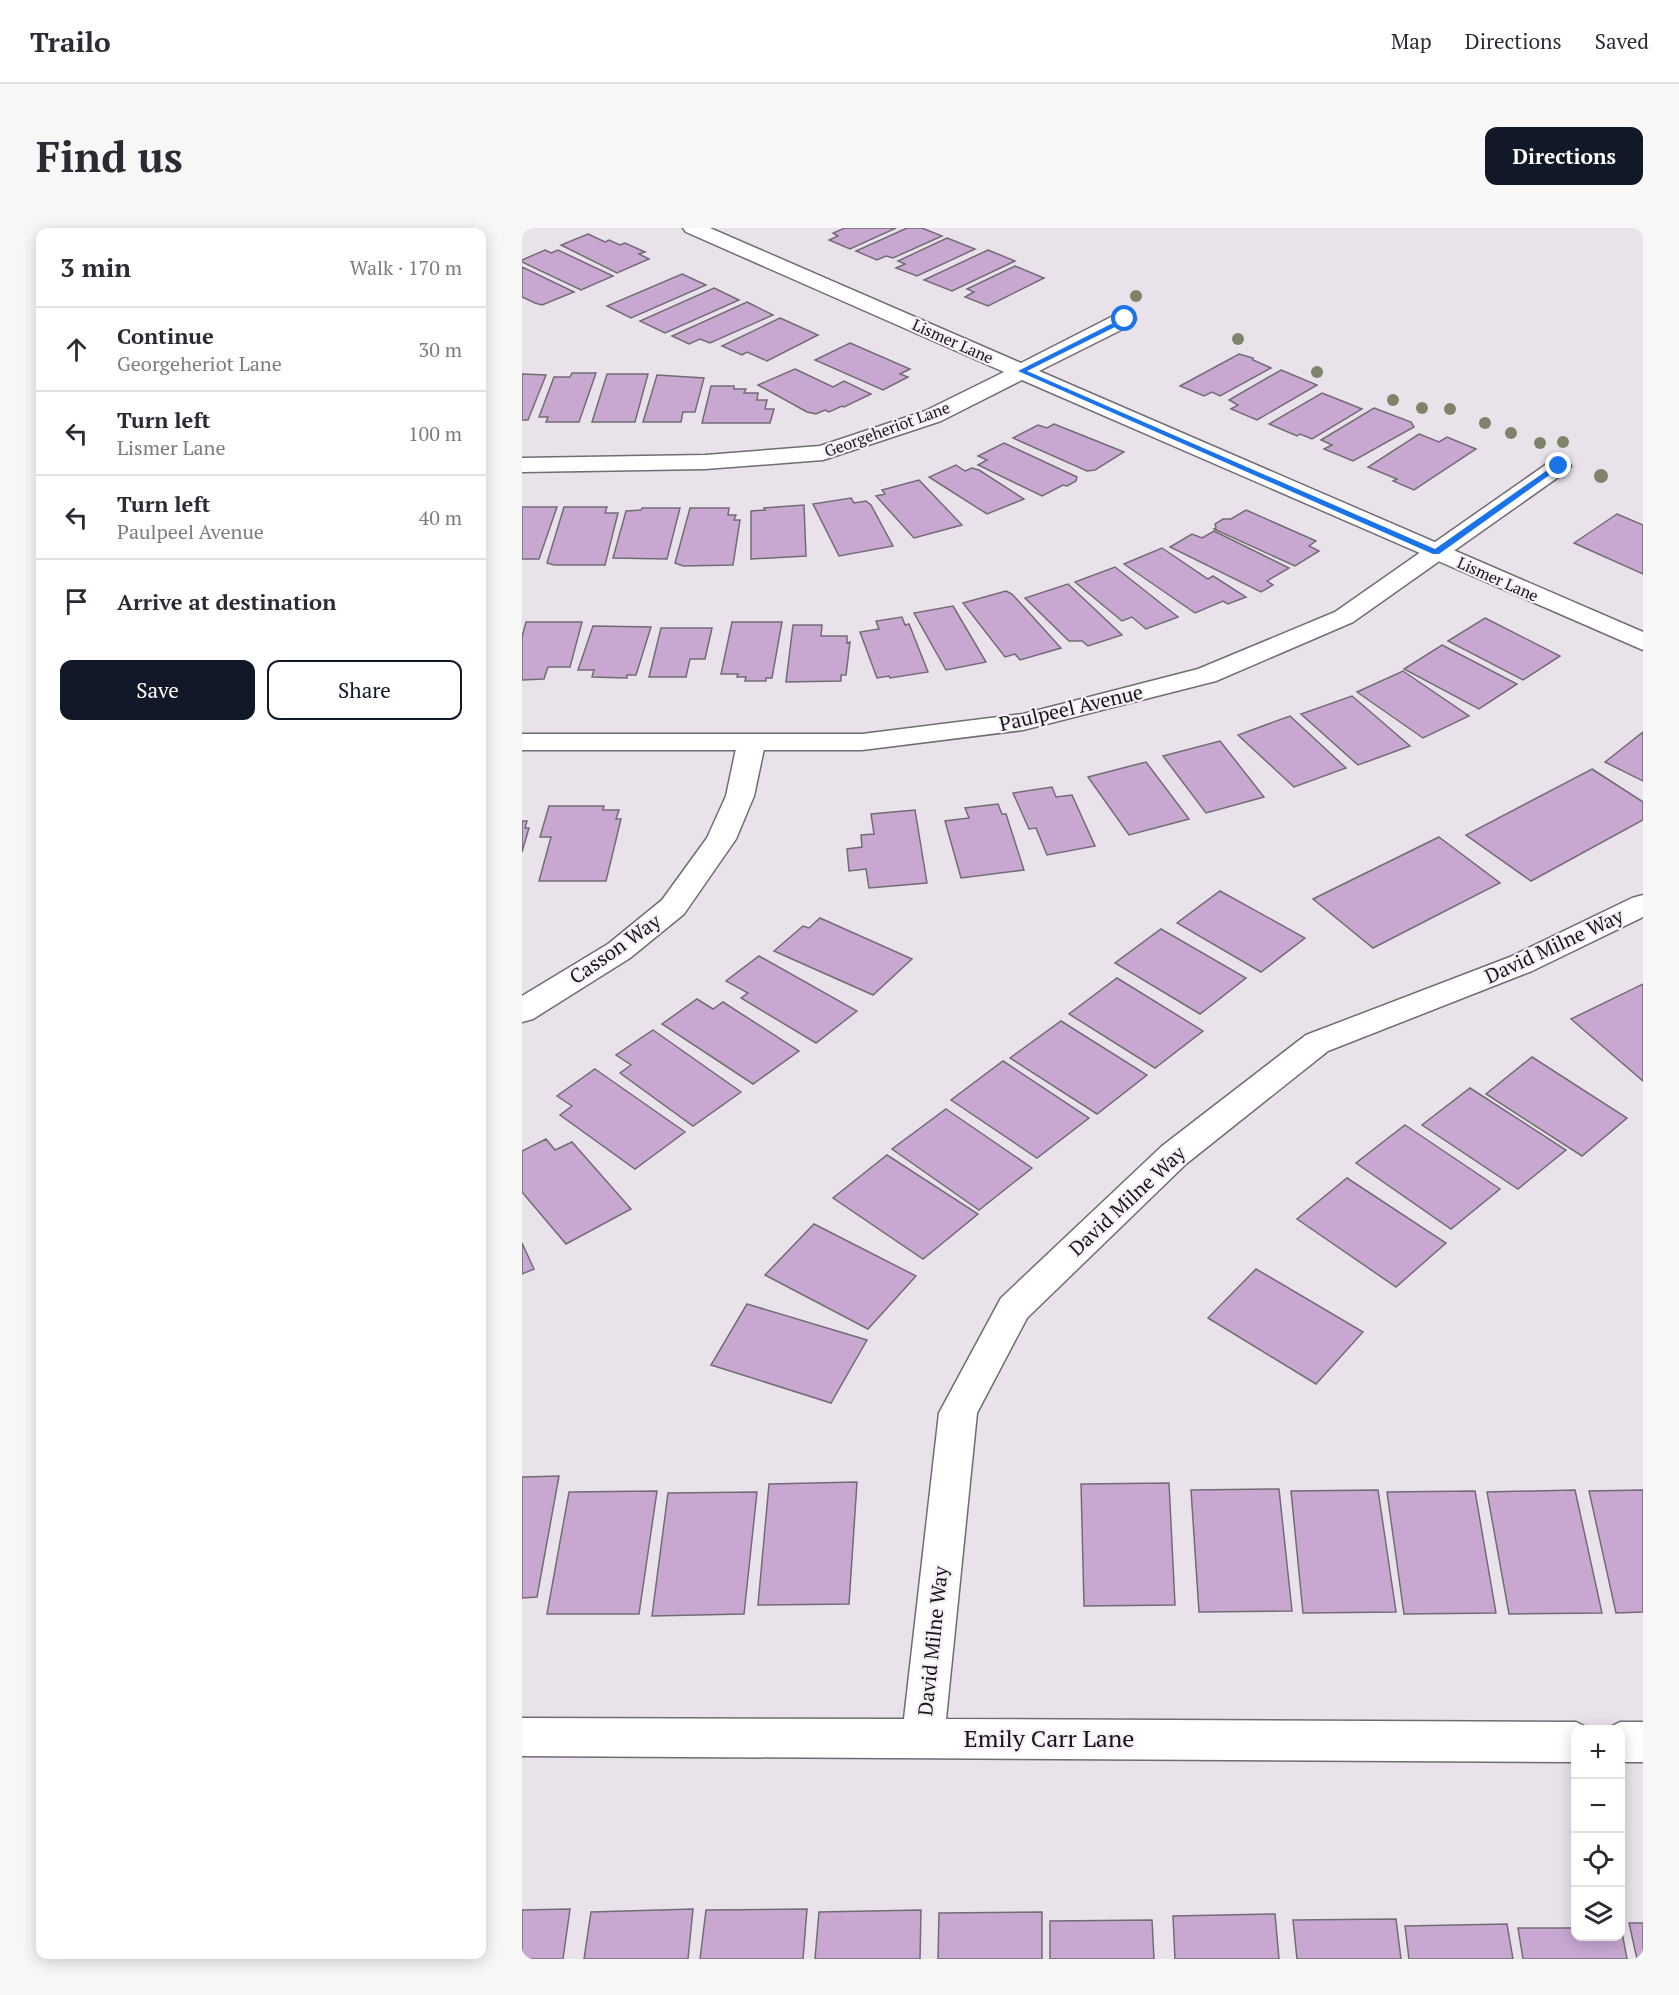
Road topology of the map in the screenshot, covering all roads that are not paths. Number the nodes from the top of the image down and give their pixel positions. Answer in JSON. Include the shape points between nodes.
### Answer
{"nodes":[{"id":1,"x":693,"y":228,"type":"edge"},
{"id":2,"x":1125,"y":319,"type":"dead end"},
{"id":3,"x":1022,"y":371,"type":"junction"},
{"id":4,"x":522,"y":465,"type":"edge"},
{"id":5,"x":1559,"y":466,"type":"dead end"},
{"id":6,"x":1436,"y":552,"type":"junction"},
{"id":7,"x":1643,"y":642,"type":"edge"},
{"id":8,"x":522,"y":742,"type":"edge"},
{"id":9,"x":751,"y":744,"type":"junction"},
{"id":10,"x":1643,"y":905,"type":"edge"},
{"id":11,"x":522,"y":1011,"type":"edge"},
{"id":12,"x":522,"y":1737,"type":"edge"},
{"id":13,"x":923,"y":1739,"type":"junction"},
{"id":14,"x":1571,"y":1742,"type":"edge"},
{"id":15,"x":1625,"y":1742,"type":"edge"},
{"id":16,"x":1643,"y":1742,"type":"edge"}],
"edges":[{"from":1,"to":3,"type":"street","name":"Lismer Lane"},
{"from":2,"to":3,"type":"street","name":"Georgeheriot Lane"},
{"from":3,"to":4,"type":"street","name":"Georgeheriot Lane","via":[[933,416],[823,453],[705,462]]},
{"from":3,"to":6,"type":"street","name":"Lismer Lane"},
{"from":5,"to":6,"type":"street","name":"Paulpeel Avenue"},
{"from":6,"to":7,"type":"street","name":"Lismer Lane"},
{"from":6,"to":9,"type":"street","name":"Paulpeel Avenue","via":[[1344,617],[1207,675],[1023,722],[862,742]]},
{"from":8,"to":9,"type":"street","name":"Paulpeel Avenue"},
{"from":9,"to":11,"type":"street","name":"Casson Way","via":[[740,796],[721,840],[673,907],[619,951]]},
{"from":10,"to":13,"type":"street","name":"David Milne Way","via":[[1521,964],[1317,1043],[1174,1155],[1014,1308],[958,1413]]},
{"from":12,"to":13,"type":"street","name":"Emily Carr Lane"},
{"from":13,"to":14,"type":"street","name":"Emily Carr Lane"},
{"from":15,"to":16,"type":"street"}]}
